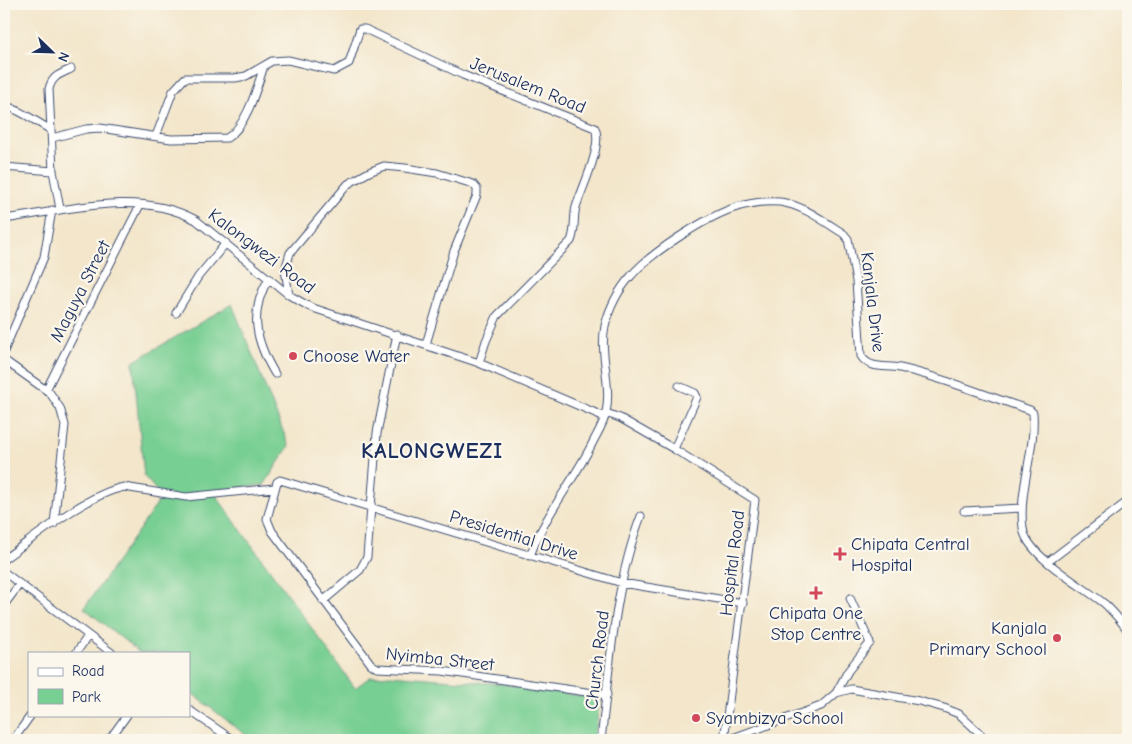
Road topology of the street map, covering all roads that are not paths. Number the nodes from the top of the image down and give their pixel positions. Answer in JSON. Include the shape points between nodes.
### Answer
{"nodes":[{"id":1,"x":264,"y":66,"type":"junction"},
{"id":2,"x":72,"y":69,"type":"dead end"},
{"id":3,"x":4,"y":105,"type":"edge"},
{"id":4,"x":52,"y":134,"type":"junction"},
{"id":5,"x":156,"y":136,"type":"junction"},
{"id":6,"x":4,"y":167,"type":"edge"},
{"id":7,"x":53,"y":171,"type":"junction"},
{"id":8,"x":140,"y":205,"type":"junction"},
{"id":9,"x":60,"y":208,"type":"junction"},
{"id":10,"x":52,"y":210,"type":"junction"},
{"id":11,"x":4,"y":219,"type":"edge"},
{"id":12,"x":226,"y":243,"type":"junction"},
{"id":13,"x":269,"y":278,"type":"junction"},
{"id":14,"x":289,"y":295,"type":"junction"},
{"id":15,"x":176,"y":312,"type":"dead end"},
{"id":16,"x":397,"y":334,"type":"junction"},
{"id":17,"x":426,"y":344,"type":"junction"},
{"id":18,"x":4,"y":351,"type":"edge"},
{"id":19,"x":479,"y":363,"type":"junction"},
{"id":20,"x":5,"y":364,"type":"edge"},
{"id":21,"x":275,"y":374,"type":"dead end"},
{"id":22,"x":679,"y":386,"type":"dead end"},
{"id":23,"x":46,"y":390,"type":"junction"},
{"id":24,"x":605,"y":415,"type":"junction"},
{"id":25,"x":674,"y":449,"type":"junction"},
{"id":26,"x":280,"y":480,"type":"joint"},
{"id":27,"x":274,"y":488,"type":"junction"},
{"id":28,"x":1128,"y":501,"type":"edge"},
{"id":29,"x":372,"y":506,"type":"junction"},
{"id":30,"x":1022,"y":508,"type":"junction"},
{"id":31,"x":964,"y":510,"type":"dead end"},
{"id":32,"x":641,"y":516,"type":"dead end"},
{"id":33,"x":54,"y":524,"type":"junction"},
{"id":34,"x":530,"y":556,"type":"junction"},
{"id":35,"x":4,"y":559,"type":"edge"},
{"id":36,"x":1049,"y":561,"type":"junction"},
{"id":37,"x":4,"y":572,"type":"edge"},
{"id":38,"x":622,"y":583,"type":"junction"},
{"id":39,"x":19,"y":585,"type":"junction"},
{"id":40,"x":850,"y":598,"type":"dead end"},
{"id":41,"x":323,"y":601,"type":"junction"},
{"id":42,"x":743,"y":603,"type":"junction"},
{"id":43,"x":4,"y":605,"type":"edge"},
{"id":44,"x":1128,"y":631,"type":"edge"},
{"id":45,"x":88,"y":636,"type":"junction"},
{"id":46,"x":77,"y":652,"type":"edge"},
{"id":47,"x":111,"y":652,"type":"edge"},
{"id":48,"x":836,"y":693,"type":"junction"},
{"id":49,"x":607,"y":695,"type":"junction"},
{"id":50,"x":190,"y":711,"type":"edge"},
{"id":51,"x":30,"y":716,"type":"edge"},
{"id":52,"x":126,"y":716,"type":"edge"},
{"id":53,"x":13,"y":740,"type":"edge"},
{"id":54,"x":109,"y":740,"type":"edge"},
{"id":55,"x":233,"y":740,"type":"edge"},
{"id":56,"x":601,"y":740,"type":"edge"},
{"id":57,"x":725,"y":740,"type":"edge"},
{"id":58,"x":987,"y":740,"type":"edge"}],
"edges":[{"from":1,"to":5,"type":"street","via":[[235,78],[181,80],[173,91]]},
{"from":1,"to":5,"type":"street","via":[[252,102],[230,136],[188,141]]},
{"from":1,"to":19,"type":"street","name":"Jerusalem Road","via":[[288,60],[334,71],[349,62],[360,29],[365,29],[463,75],[590,125],[597,133],[576,209],[571,241],[497,316]]},
{"from":2,"to":4,"type":"street","via":[[56,75],[50,84],[48,100]]},
{"from":3,"to":4,"type":"street","via":[[25,112]]},
{"from":4,"to":5,"type":"street","via":[[100,128]]},
{"from":4,"to":7,"type":"street"},
{"from":6,"to":7,"type":"street"},
{"from":7,"to":9,"type":"street"},
{"from":8,"to":9,"type":"street","name":"Kalongwezi Road"},
{"from":8,"to":12,"type":"street","name":"Kalongwezi Road","via":[[188,216]]},
{"from":8,"to":23,"type":"street","name":"Maguya Street"},
{"from":9,"to":10,"type":"street","name":"Kalongwezi Road"},
{"from":10,"to":11,"type":"street","name":"Kalongwezi Road"},
{"from":10,"to":18,"type":"street","via":[[44,258]]},
{"from":12,"to":13,"type":"street","name":"Kalongwezi Road"},
{"from":12,"to":15,"type":"street"},
{"from":13,"to":14,"type":"street","name":"Kalongwezi Road"},
{"from":13,"to":21,"type":"street","via":[[256,306],[260,344]]},
{"from":14,"to":16,"type":"street","name":"Kalongwezi Road","via":[[310,306]]},
{"from":14,"to":17,"type":"street","via":[[285,270],[290,252],[348,184],[384,166],[437,173],[473,184],[477,195],[454,251]]},
{"from":16,"to":17,"type":"street","name":"Kalongwezi Road"},
{"from":16,"to":29,"type":"street","via":[[381,407]]},
{"from":17,"to":19,"type":"street","name":"Kalongwezi Road"},
{"from":19,"to":24,"type":"street","name":"Kalongwezi Road"},
{"from":20,"to":23,"type":"street"},
{"from":22,"to":25,"type":"street","via":[[697,396]]},
{"from":23,"to":33,"type":"street","via":[[60,408],[65,425]]},
{"from":24,"to":25,"type":"street","name":"Hospital Road","via":[[620,418]]},
{"from":24,"to":30,"type":"street","name":"Kanjala Drive","via":[[605,325],[622,287],[632,274],[675,241],[732,208],[766,202],[792,204],[848,239],[856,281],[861,356],[865,362],[908,370],[1033,413]]},
{"from":24,"to":34,"type":"street","name":"Kanjala Drive"},
{"from":25,"to":42,"type":"street","name":"Hospital Road","via":[[755,500]]},
{"from":26,"to":27,"type":"street","name":"Nyimba Street"},
{"from":26,"to":29,"type":"street","name":"Presidential Drive"},
{"from":27,"to":33,"type":"street","via":[[186,497],[124,487],[88,502]]},
{"from":27,"to":41,"type":"street","name":"Nyimba Street","via":[[268,519],[272,531]]},
{"from":28,"to":36,"type":"street"},
{"from":29,"to":34,"type":"street","name":"Presidential Drive"},
{"from":29,"to":41,"type":"street","via":[[365,564]]},
{"from":30,"to":31,"type":"street"},
{"from":30,"to":36,"type":"street","name":"Kanjala Drive","via":[[1023,531],[1028,543]]},
{"from":32,"to":38,"type":"street","name":"Church Road","via":[[628,550]]},
{"from":33,"to":35,"type":"street"},
{"from":34,"to":38,"type":"street","name":"Presidential Drive"},
{"from":36,"to":44,"type":"street","name":"Kanjala Drive","via":[[1105,604]]},
{"from":37,"to":39,"type":"street"},
{"from":38,"to":42,"type":"street","name":"Presidential Drive"},
{"from":38,"to":49,"type":"street","name":"Church Road"},
{"from":39,"to":43,"type":"street"},
{"from":39,"to":45,"type":"street"},
{"from":40,"to":48,"type":"street","via":[[870,643]]},
{"from":41,"to":49,"type":"street","name":"Nyimba Street","via":[[371,664],[378,668],[442,671]]},
{"from":42,"to":57,"type":"street","name":"Hospital Road"},
{"from":45,"to":46,"type":"street"},
{"from":45,"to":47,"type":"street"},
{"from":48,"to":57,"type":"street","via":[[822,706]]},
{"from":48,"to":58,"type":"street","via":[[864,690],[944,708],[959,714]]},
{"from":49,"to":56,"type":"street","name":"Church Road"},
{"from":50,"to":55,"type":"street"},
{"from":51,"to":53,"type":"street"},
{"from":52,"to":54,"type":"street"}]}
